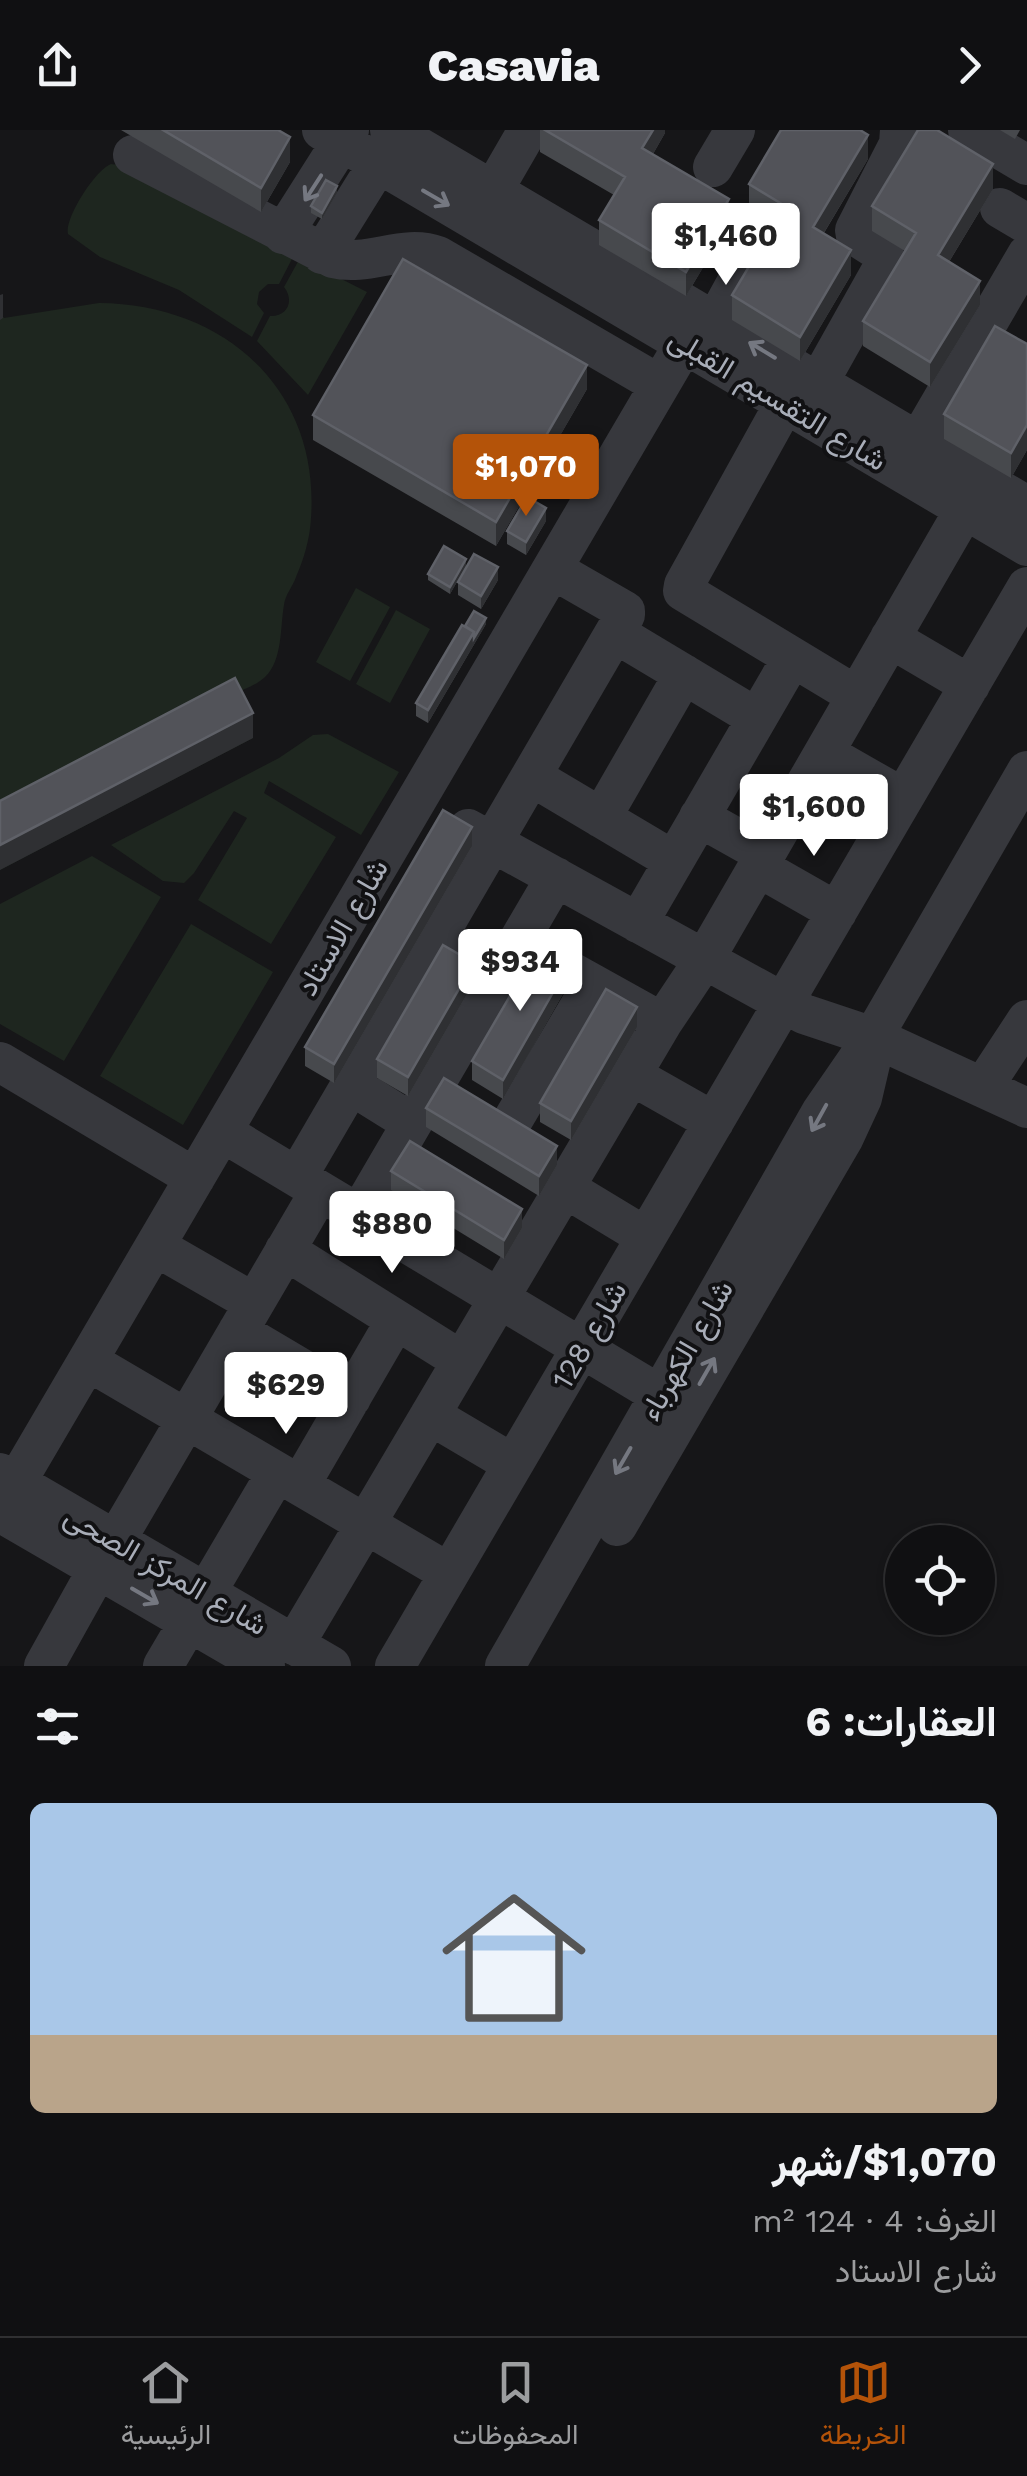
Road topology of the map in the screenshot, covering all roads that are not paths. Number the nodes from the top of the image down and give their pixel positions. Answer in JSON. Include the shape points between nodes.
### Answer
{"nodes":[{"id":1,"x":528,"y":130,"type":"edge"},
{"id":2,"x":734,"y":130,"type":"edge"},
{"id":3,"x":757,"y":130,"type":"edge"},
{"id":4,"x":767,"y":130,"type":"edge"},
{"id":5,"x":968,"y":130,"type":"edge"},
{"id":6,"x":338,"y":134,"type":"edge"},
{"id":7,"x":891,"y":134,"type":"edge"},
{"id":8,"x":384,"y":147,"type":"edge"},
{"id":9,"x":133,"y":155,"type":"dead end"},
{"id":10,"x":1027,"y":165,"type":"edge"},
{"id":11,"x":713,"y":167,"type":"dead end"},
{"id":12,"x":484,"y":206,"type":"junction"},
{"id":13,"x":283,"y":234,"type":"junction"},
{"id":14,"x":761,"y":238,"type":"edge"},
{"id":15,"x":322,"y":254,"type":"junction"},
{"id":16,"x":1021,"y":280,"type":"edge"},
{"id":17,"x":700,"y":333,"type":"junction"},
{"id":18,"x":660,"y":385,"type":"junction"},
{"id":19,"x":801,"y":400,"type":"junction"},
{"id":20,"x":918,"y":442,"type":"junction"},
{"id":21,"x":1027,"y":506,"type":"edge"},
{"id":22,"x":965,"y":510,"type":"junction"},
{"id":23,"x":1027,"y":546,"type":"edge"},
{"id":24,"x":552,"y":569,"type":"junction"},
{"id":25,"x":1027,"y":587,"type":"edge"},
{"id":26,"x":615,"y":633,"type":"junction"},
{"id":27,"x":890,"y":638,"type":"junction"},
{"id":28,"x":792,"y":658,"type":"junction"},
{"id":29,"x":684,"y":674,"type":"junction"},
{"id":30,"x":970,"y":685,"type":"junction"},
{"id":31,"x":857,"y":696,"type":"junction"},
{"id":32,"x":757,"y":718,"type":"junction"},
{"id":33,"x":824,"y":753,"type":"junction"},
{"id":34,"x":1027,"y":771,"type":"edge"},
{"id":35,"x":531,"y":776,"type":"junction"},
{"id":36,"x":903,"y":798,"type":"junction"},
{"id":37,"x":416,"y":800,"type":"junction"},
{"id":38,"x":699,"y":817,"type":"junction"},
{"id":39,"x":601,"y":818,"type":"junction"},
{"id":40,"x":492,"y":842,"type":"junction"},
{"id":41,"x":761,"y":861,"type":"junction"},
{"id":42,"x":674,"y":862,"type":"junction"},
{"id":43,"x":556,"y":878,"type":"junction"},
{"id":44,"x":836,"y":912,"type":"junction"},
{"id":45,"x":638,"y":923,"type":"junction"},
{"id":46,"x":436,"y":938,"type":"junction"},
{"id":47,"x":508,"y":958,"type":"junction"},
{"id":48,"x":704,"y":960,"type":"junction"},
{"id":49,"x":593,"y":984,"type":"junction"},
{"id":50,"x":783,"y":1004,"type":"junction"},
{"id":51,"x":1027,"y":1020,"type":"edge"},
{"id":52,"x":662,"y":1023,"type":"junction"},
{"id":53,"x":873,"y":1037,"type":"junction"},
{"id":54,"x":0,"y":1062,"type":"edge"},
{"id":55,"x":631,"y":1075,"type":"junction"},
{"id":56,"x":350,"y":1085,"type":"junction"},
{"id":57,"x":984,"y":1086,"type":"junction"},
{"id":58,"x":474,"y":1101,"type":"junction"},
{"id":59,"x":1027,"y":1108,"type":"edge"},
{"id":60,"x":714,"y":1122,"type":"junction"},
{"id":61,"x":222,"y":1132,"type":"junction"},
{"id":62,"x":414,"y":1143,"type":"junction"},
{"id":63,"x":572,"y":1175,"type":"junction"},
{"id":64,"x":195,"y":1178,"type":"junction"},
{"id":65,"x":309,"y":1184,"type":"junction"},
{"id":66,"x":359,"y":1214,"type":"junction"},
{"id":67,"x":646,"y":1237,"type":"junction"},
{"id":68,"x":155,"y":1246,"type":"junction"},
{"id":69,"x":286,"y":1250,"type":"junction"},
{"id":70,"x":499,"y":1298,"type":"junction"},
{"id":71,"x":246,"y":1317,"type":"junction"},
{"id":72,"x":396,"y":1320,"type":"junction"},
{"id":73,"x":581,"y":1348,"type":"junction"},
{"id":74,"x":88,"y":1361,"type":"junction"},
{"id":75,"x":462,"y":1362,"type":"junction"},
{"id":76,"x":660,"y":1395,"type":"junction"},
{"id":77,"x":350,"y":1398,"type":"junction"},
{"id":78,"x":430,"y":1416,"type":"junction"},
{"id":79,"x":187,"y":1419,"type":"junction"},
{"id":80,"x":513,"y":1464,"type":"junction"},
{"id":81,"x":288,"y":1478,"type":"junction"},
{"id":82,"x":4,"y":1495,"type":"edge"},
{"id":83,"x":366,"y":1524,"type":"junction"},
{"id":84,"x":586,"y":1551,"type":"junction"},
{"id":85,"x":107,"y":1555,"type":"junction"},
{"id":86,"x":449,"y":1573,"type":"junction"},
{"id":87,"x":198,"y":1608,"type":"junction"},
{"id":88,"x":280,"y":1655,"type":"edge"},
{"id":89,"x":44,"y":1666,"type":"edge"},
{"id":90,"x":163,"y":1666,"type":"edge"},
{"id":91,"x":331,"y":1666,"type":"edge"},
{"id":92,"x":395,"y":1666,"type":"edge"},
{"id":93,"x":505,"y":1666,"type":"edge"},
{"id":94,"x":532,"y":1666,"type":"edge"}],
"edges":[{"from":1,"to":12,"type":"street"},
{"from":2,"to":11,"type":"street"},
{"from":3,"to":4,"type":"street"},
{"from":5,"to":10,"type":"street"},
{"from":6,"to":8,"type":"street","name":"شارع التقسيم القبلى"},
{"from":6,"to":13,"type":"street","one_way":true},
{"from":7,"to":19,"type":"street","via":[[854,230],[886,260]]},
{"from":8,"to":12,"type":"street","name":"شارع التقسيم القبلى"},
{"from":8,"to":15,"type":"street"},
{"from":9,"to":13,"type":"street"},
{"from":12,"to":17,"type":"street","name":"شارع التقسيم القبلى"},
{"from":13,"to":15,"type":"street"},
{"from":14,"to":17,"type":"street","name":"شارع الاستاد"},
{"from":15,"to":18,"type":"street","via":[[356,262],[403,251],[438,256]]},
{"from":16,"to":20,"type":"street"},
{"from":17,"to":18,"type":"street","name":"شارع الاستاد"},
{"from":17,"to":19,"type":"street","name":"شارع التقسيم القبلى"},
{"from":18,"to":24,"type":"street","name":"شارع الاستاد"},
{"from":19,"to":20,"type":"street","name":"شارع التقسيم القبلى"},
{"from":19,"to":22,"type":"street","name":"شارع التقسيم القبلى"},
{"from":19,"to":28,"type":"street","via":[[683,588]]},
{"from":20,"to":21,"type":"street","name":"شارع التقسيم القبلى"},
{"from":22,"to":23,"type":"street","name":"شارع التقسيم القبلى"},
{"from":22,"to":27,"type":"street"},
{"from":24,"to":26,"type":"street","via":[[625,611]]},
{"from":24,"to":37,"type":"street","name":"شارع الاستاد"},
{"from":25,"to":30,"type":"street","name":"شارع 128"},
{"from":26,"to":29,"type":"street"},
{"from":26,"to":35,"type":"street"},
{"from":27,"to":30,"type":"street"},
{"from":27,"to":31,"type":"street"},
{"from":28,"to":31,"type":"street"},
{"from":28,"to":32,"type":"street"},
{"from":29,"to":32,"type":"street"},
{"from":29,"to":39,"type":"street"},
{"from":30,"to":36,"type":"street","name":"شارع 128"},
{"from":31,"to":33,"type":"street"},
{"from":32,"to":38,"type":"street"},
{"from":33,"to":36,"type":"street"},
{"from":33,"to":41,"type":"street"},
{"from":34,"to":53,"type":"street","name":"شارع الكهرباء"},
{"from":35,"to":39,"type":"street"},
{"from":35,"to":40,"type":"street"},
{"from":36,"to":44,"type":"street","name":"شارع 128"},
{"from":37,"to":40,"type":"street"},
{"from":37,"to":61,"type":"street","name":"شارع الاستاد"},
{"from":38,"to":41,"type":"street"},
{"from":38,"to":42,"type":"street"},
{"from":39,"to":42,"type":"street"},
{"from":40,"to":43,"type":"street"},
{"from":40,"to":46,"type":"street"},
{"from":41,"to":44,"type":"street"},
{"from":41,"to":48,"type":"street"},
{"from":42,"to":45,"type":"street"},
{"from":43,"to":45,"type":"street"},
{"from":43,"to":47,"type":"street"},
{"from":44,"to":50,"type":"street","name":"شارع 128"},
{"from":45,"to":48,"type":"street"},
{"from":46,"to":47,"type":"street"},
{"from":46,"to":56,"type":"street"},
{"from":47,"to":49,"type":"street"},
{"from":47,"to":58,"type":"street"},
{"from":48,"to":50,"type":"street"},
{"from":48,"to":52,"type":"street"},
{"from":49,"to":52,"type":"street"},
{"from":49,"to":58,"type":"street"},
{"from":50,"to":53,"type":"street"},
{"from":50,"to":60,"type":"street","name":"شارع 128"},
{"from":51,"to":57,"type":"street"},
{"from":52,"to":55,"type":"street"},
{"from":53,"to":57,"type":"street"},
{"from":53,"to":76,"type":"street","name":"شارع الكهرباء","one_way":true,"via":[[822,1111]]},
{"from":84,"to":53,"type":"street","name":"شارع الكهرباء","one_way":true,"via":[[844,1139],[869,1076]]},
{"from":54,"to":64,"type":"street"},
{"from":55,"to":60,"type":"street"},
{"from":55,"to":63,"type":"street"},
{"from":56,"to":62,"type":"street"},
{"from":56,"to":65,"type":"street"},
{"from":57,"to":59,"type":"street"},
{"from":58,"to":62,"type":"street"},
{"from":58,"to":63,"type":"street"},
{"from":60,"to":67,"type":"street","name":"شارع 128"},
{"from":61,"to":64,"type":"street","name":"شارع الاستاد"},
{"from":61,"to":65,"type":"street"},
{"from":62,"to":66,"type":"street"},
{"from":63,"to":67,"type":"street"},
{"from":63,"to":70,"type":"street","via":[[525,1218]]},
{"from":64,"to":68,"type":"street","name":"شارع الاستاد"},
{"from":65,"to":66,"type":"street"},
{"from":65,"to":69,"type":"street"},
{"from":66,"to":70,"type":"street"},
{"from":67,"to":73,"type":"street","name":"شارع 128"},
{"from":68,"to":71,"type":"street"},
{"from":68,"to":74,"type":"street","name":"شارع الاستاد"},
{"from":69,"to":71,"type":"street"},
{"from":69,"to":72,"type":"street"},
{"from":70,"to":73,"type":"street"},
{"from":70,"to":75,"type":"street"},
{"from":71,"to":77,"type":"street"},
{"from":71,"to":79,"type":"street"},
{"from":72,"to":75,"type":"street"},
{"from":72,"to":77,"type":"street"},
{"from":73,"to":76,"type":"street"},
{"from":73,"to":80,"type":"street","name":"شارع 128"},
{"from":74,"to":79,"type":"street"},
{"from":74,"to":82,"type":"street","name":"شارع الاستاد"},
{"from":75,"to":78,"type":"street"},
{"from":76,"to":84,"type":"street","name":"شارع الكهرباء","one_way":true},
{"from":77,"to":81,"type":"street"},
{"from":78,"to":80,"type":"street"},
{"from":78,"to":83,"type":"street"},
{"from":79,"to":81,"type":"street"},
{"from":79,"to":85,"type":"street"},
{"from":80,"to":86,"type":"street","name":"شارع 128"},
{"from":81,"to":83,"type":"street"},
{"from":81,"to":87,"type":"street"},
{"from":82,"to":85,"type":"street","name":"شارع المركز الصحى"},
{"from":83,"to":86,"type":"street"},
{"from":83,"to":88,"type":"street"},
{"from":84,"to":93,"type":"street","name":"شارع الكهرباء"},
{"from":84,"to":94,"type":"street","name":"شارع الكهرباء"},
{"from":85,"to":87,"type":"street","name":"شارع المركز الصحى"},
{"from":85,"to":89,"type":"street"},
{"from":86,"to":92,"type":"street","name":"شارع 128"},
{"from":87,"to":88,"type":"street","name":"شارع المركز الصحى"},
{"from":87,"to":90,"type":"street"},
{"from":88,"to":91,"type":"street","name":"شارع المركز الصحى"}]}
